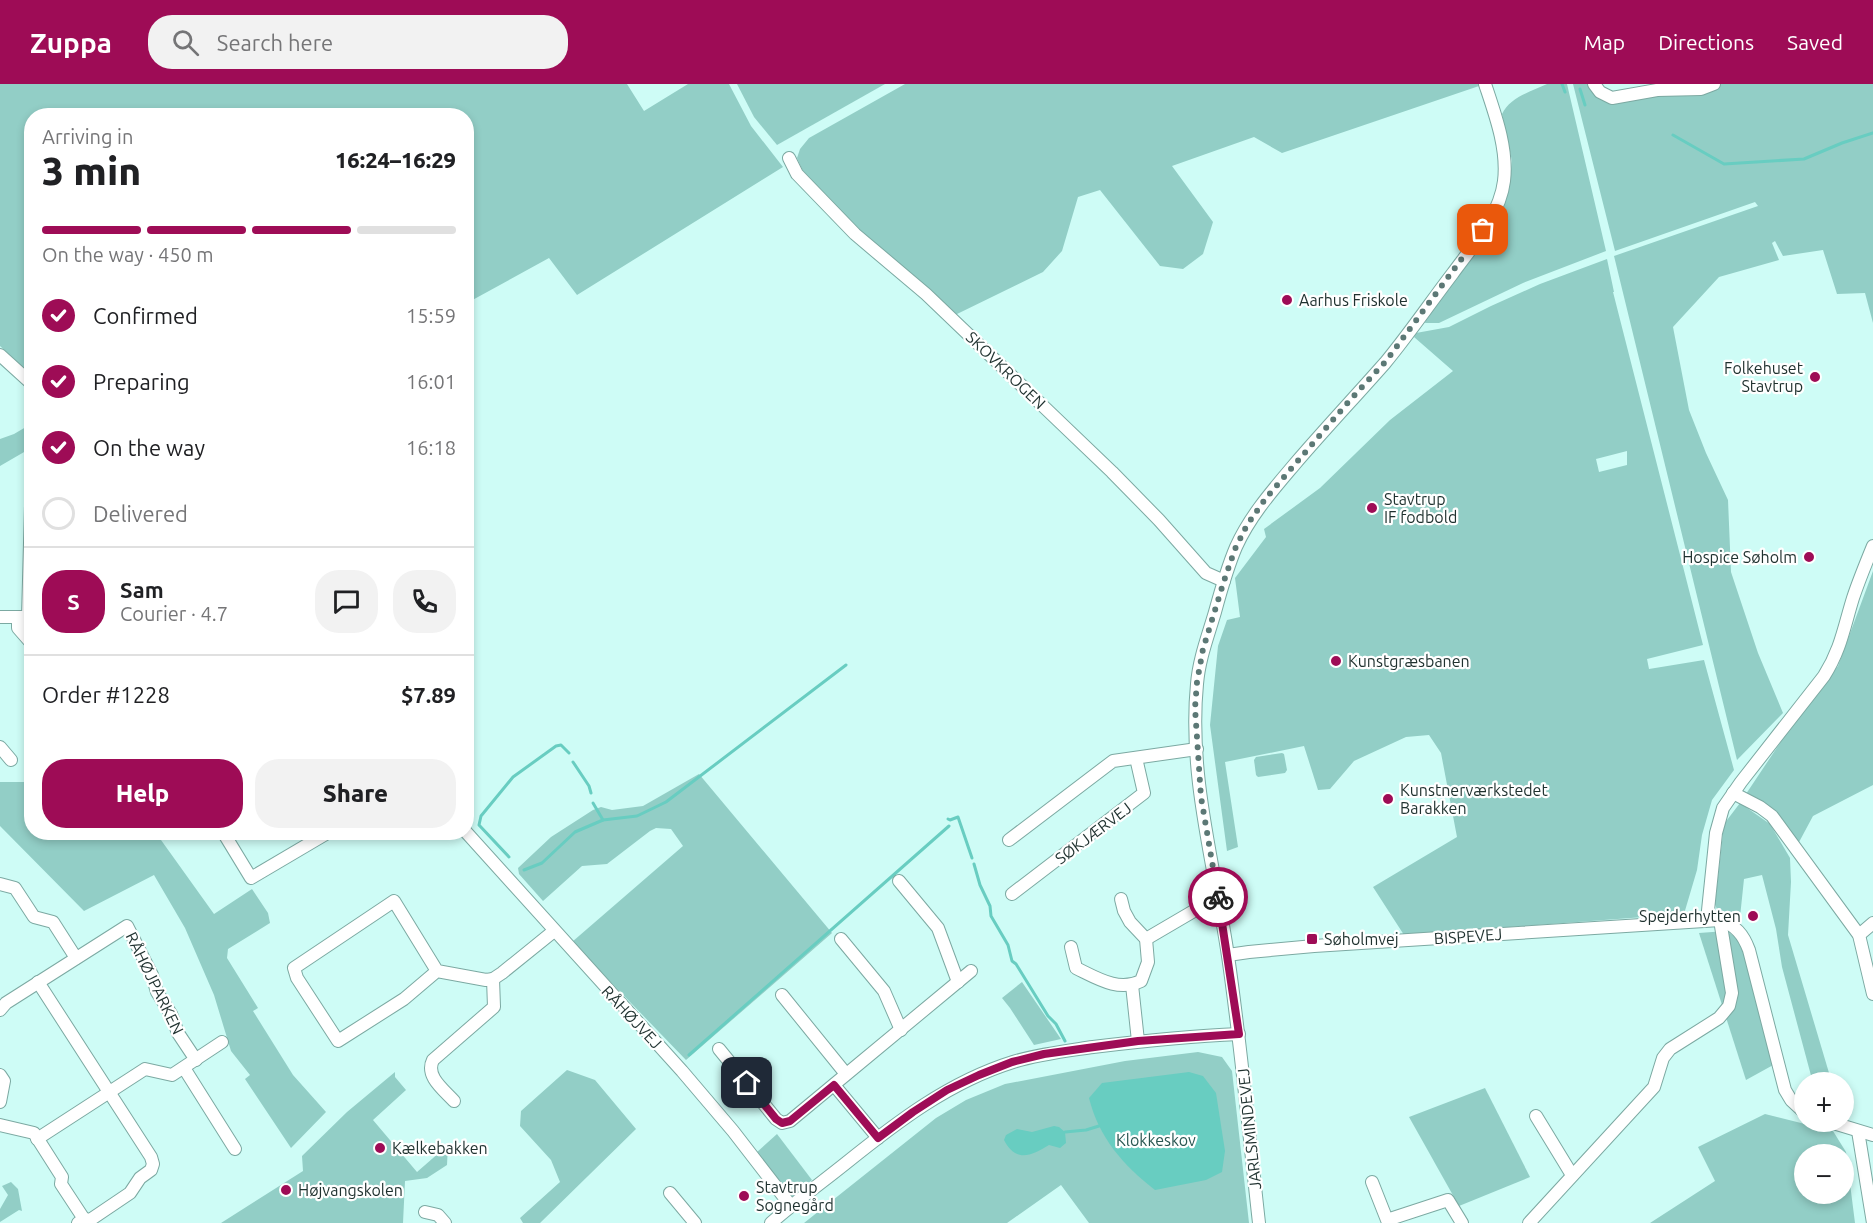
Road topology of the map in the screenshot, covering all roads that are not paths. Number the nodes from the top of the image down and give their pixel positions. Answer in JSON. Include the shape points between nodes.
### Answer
{"nodes":[{"id":1,"x":1485,"y":84,"type":"edge"},
{"id":2,"x":1594,"y":84,"type":"edge"},
{"id":3,"x":1714,"y":84,"type":"edge"},
{"id":4,"x":789,"y":158,"type":"dead end"},
{"id":5,"x":0,"y":355,"type":"edge"},
{"id":6,"x":24,"y":377,"type":"edge"},
{"id":7,"x":1873,"y":546,"type":"edge"},
{"id":8,"x":1224,"y":581,"type":"junction"},
{"id":9,"x":0,"y":617,"type":"edge"},
{"id":10,"x":24,"y":618,"type":"edge"},
{"id":11,"x":24,"y":620,"type":"edge"},
{"id":12,"x":24,"y":635,"type":"edge"},
{"id":13,"x":0,"y":747,"type":"edge"},
{"id":14,"x":1197,"y":749,"type":"junction"},
{"id":15,"x":1136,"y":758,"type":"junction"},
{"id":16,"x":11,"y":760,"type":"dead end"},
{"id":17,"x":1733,"y":793,"type":"junction"},
{"id":18,"x":228,"y":840,"type":"edge"},
{"id":19,"x":315,"y":840,"type":"edge"},
{"id":20,"x":473,"y":840,"type":"edge"},
{"id":21,"x":1010,"y":840,"type":"dead end"},
{"id":22,"x":899,"y":881,"type":"dead end"},
{"id":23,"x":0,"y":884,"type":"edge"},
{"id":24,"x":1012,"y":894,"type":"dead end"},
{"id":25,"x":1121,"y":899,"type":"dead end"},
{"id":26,"x":1204,"y":905,"type":"dead end"},
{"id":27,"x":1714,"y":920,"type":"junction"},
{"id":28,"x":1873,"y":923,"type":"edge"},
{"id":29,"x":554,"y":931,"type":"junction"},
{"id":30,"x":1859,"y":935,"type":"junction"},
{"id":31,"x":841,"y":939,"type":"dead end"},
{"id":32,"x":1146,"y":939,"type":"junction"},
{"id":33,"x":1071,"y":946,"type":"dead end"},
{"id":34,"x":1228,"y":955,"type":"junction"},
{"id":35,"x":76,"y":958,"type":"junction"},
{"id":36,"x":437,"y":971,"type":"junction"},
{"id":37,"x":971,"y":971,"type":"dead end"},
{"id":38,"x":493,"y":979,"type":"junction"},
{"id":39,"x":38,"y":982,"type":"junction"},
{"id":40,"x":958,"y":982,"type":"junction"},
{"id":41,"x":1132,"y":986,"type":"junction"},
{"id":42,"x":1873,"y":994,"type":"edge"},
{"id":43,"x":782,"y":995,"type":"dead end"},
{"id":44,"x":2,"y":1003,"type":"edge"},
{"id":45,"x":901,"y":1030,"type":"junction"},
{"id":46,"x":1239,"y":1034,"type":"junction"},
{"id":47,"x":1138,"y":1041,"type":"junction"},
{"id":48,"x":222,"y":1042,"type":"dead end"},
{"id":49,"x":719,"y":1049,"type":"dead end"},
{"id":50,"x":196,"y":1060,"type":"junction"},
{"id":51,"x":184,"y":1068,"type":"junction"},
{"id":52,"x":846,"y":1074,"type":"junction"},
{"id":53,"x":0,"y":1075,"type":"edge"},
{"id":54,"x":834,"y":1085,"type":"junction"},
{"id":55,"x":109,"y":1092,"type":"junction"},
{"id":56,"x":454,"y":1101,"type":"dead end"},
{"id":57,"x":0,"y":1102,"type":"edge"},
{"id":58,"x":1794,"y":1103,"type":"edge"},
{"id":59,"x":1536,"y":1116,"type":"dead end"},
{"id":60,"x":0,"y":1125,"type":"edge"},
{"id":61,"x":1854,"y":1130,"type":"edge"},
{"id":62,"x":1858,"y":1131,"type":"junction"},
{"id":63,"x":1873,"y":1135,"type":"edge"},
{"id":64,"x":878,"y":1138,"type":"junction"},
{"id":65,"x":37,"y":1139,"type":"junction"},
{"id":66,"x":235,"y":1149,"type":"dead end"},
{"id":67,"x":1572,"y":1175,"type":"junction"},
{"id":68,"x":1372,"y":1182,"type":"dead end"},
{"id":69,"x":670,"y":1193,"type":"dead end"},
{"id":70,"x":791,"y":1206,"type":"junction"},
{"id":71,"x":425,"y":1212,"type":"dead end"},
{"id":72,"x":81,"y":1221,"type":"edge"},
{"id":73,"x":446,"y":1223,"type":"edge"},
{"id":74,"x":695,"y":1223,"type":"edge"},
{"id":75,"x":771,"y":1223,"type":"edge"},
{"id":76,"x":1259,"y":1223,"type":"edge"},
{"id":77,"x":1462,"y":1223,"type":"edge"},
{"id":78,"x":1529,"y":1223,"type":"edge"},
{"id":79,"x":1873,"y":1223,"type":"edge"}],
"edges":[{"from":1,"to":8,"type":"street","via":[[1504,154],[1504,183],[1497,206],[1392,353],[1266,498],[1247,525]]},
{"from":2,"to":3,"type":"street","via":[[1612,98]]},
{"from":4,"to":8,"type":"street","name":"SKOVKROGEN","via":[[797,174],[855,234],[926,294],[1112,472],[1206,573]]},
{"from":5,"to":6,"type":"street"},
{"from":7,"to":17,"type":"street","via":[[1834,660]]},
{"from":8,"to":14,"type":"street","via":[[1197,682]]},
{"from":9,"to":10,"type":"street"},
{"from":11,"to":12,"type":"street","via":[[18,628]]},
{"from":13,"to":16,"type":"street"},
{"from":14,"to":15,"type":"street"},
{"from":14,"to":34,"type":"street","via":[[1201,797]]},
{"from":15,"to":21,"type":"street","via":[[1104,766]]},
{"from":15,"to":24,"type":"street","name":"SØKJÆRVEJ","via":[[1144,794]]},
{"from":17,"to":27,"type":"street","via":[[1723,808],[1716,833]]},
{"from":17,"to":30,"type":"street","via":[[1772,816]]},
{"from":18,"to":19,"type":"street","via":[[251,878]]},
{"from":20,"to":29,"type":"street","name":"RÅHØJVEJ"},
{"from":22,"to":40,"type":"street","via":[[938,928]]},
{"from":23,"to":35,"type":"street","via":[[15,888],[34,917],[53,922]]},
{"from":25,"to":32,"type":"street","via":[[1127,917]]},
{"from":26,"to":32,"type":"street"},
{"from":27,"to":34,"type":"street","name":"BISPEVEJ"},
{"from":27,"to":58,"type":"street","via":[[1730,924],[1744,937],[1785,1090]]},
{"from":27,"to":67,"type":"street","via":[[1732,993],[1729,1006],[1719,1018],[1670,1049],[1654,1087]]},
{"from":28,"to":30,"type":"street"},
{"from":29,"to":38,"type":"street"},
{"from":29,"to":70,"type":"street","name":"RÅHØJVEJ","via":[[682,1071]]},
{"from":30,"to":42,"type":"street"},
{"from":31,"to":45,"type":"street","via":[[884,991]]},
{"from":32,"to":41,"type":"street","via":[[1145,973],[1142,981]]},
{"from":33,"to":41,"type":"street","via":[[1076,968],[1106,982]]},
{"from":34,"to":46,"type":"street"},
{"from":35,"to":39,"type":"street","name":"RÅHØJPARKEN"},
{"from":35,"to":50,"type":"street","name":"RÅHØJPARKEN","via":[[127,926],[152,975],[156,992]]},
{"from":36,"to":36,"type":"street","via":[[394,901],[294,969],[338,1041],[404,999]]},
{"from":36,"to":38,"type":"street"},
{"from":37,"to":40,"type":"street"},
{"from":38,"to":56,"type":"street","via":[[494,1007],[430,1066],[431,1075]]},
{"from":39,"to":44,"type":"street","name":"RÅHØJPARKEN"},
{"from":39,"to":55,"type":"street"},
{"from":40,"to":45,"type":"street"},
{"from":41,"to":47,"type":"street"},
{"from":43,"to":52,"type":"street"},
{"from":45,"to":52,"type":"street"},
{"from":46,"to":47,"type":"street"},
{"from":46,"to":76,"type":"street","name":"JARLSMINDEVEJ"},
{"from":47,"to":64,"type":"street","via":[[1012,1062],[947,1090]]},
{"from":48,"to":50,"type":"street"},
{"from":49,"to":54,"type":"street","via":[[782,1123],[790,1121]]},
{"from":50,"to":51,"type":"street"},
{"from":51,"to":55,"type":"street","via":[[172,1075],[145,1069]]},
{"from":51,"to":66,"type":"street"},
{"from":52,"to":54,"type":"street"},
{"from":53,"to":57,"type":"street","via":[[4,1081]]},
{"from":54,"to":64,"type":"street"},
{"from":55,"to":65,"type":"street"},
{"from":55,"to":72,"type":"street","via":[[151,1157],[153,1167],[130,1193],[90,1220]]},
{"from":59,"to":67,"type":"street"},
{"from":60,"to":65,"type":"street","via":[[34,1133]]},
{"from":61,"to":62,"type":"street"},
{"from":62,"to":63,"type":"street"},
{"from":62,"to":79,"type":"street"},
{"from":64,"to":70,"type":"street"},
{"from":65,"to":72,"type":"street","via":[[62,1176],[61,1184]]},
{"from":67,"to":78,"type":"street"},
{"from":68,"to":77,"type":"street","via":[[1387,1220],[1448,1200]]},
{"from":69,"to":74,"type":"street"},
{"from":70,"to":75,"type":"street"},
{"from":71,"to":73,"type":"street","via":[[438,1215]]}]}
